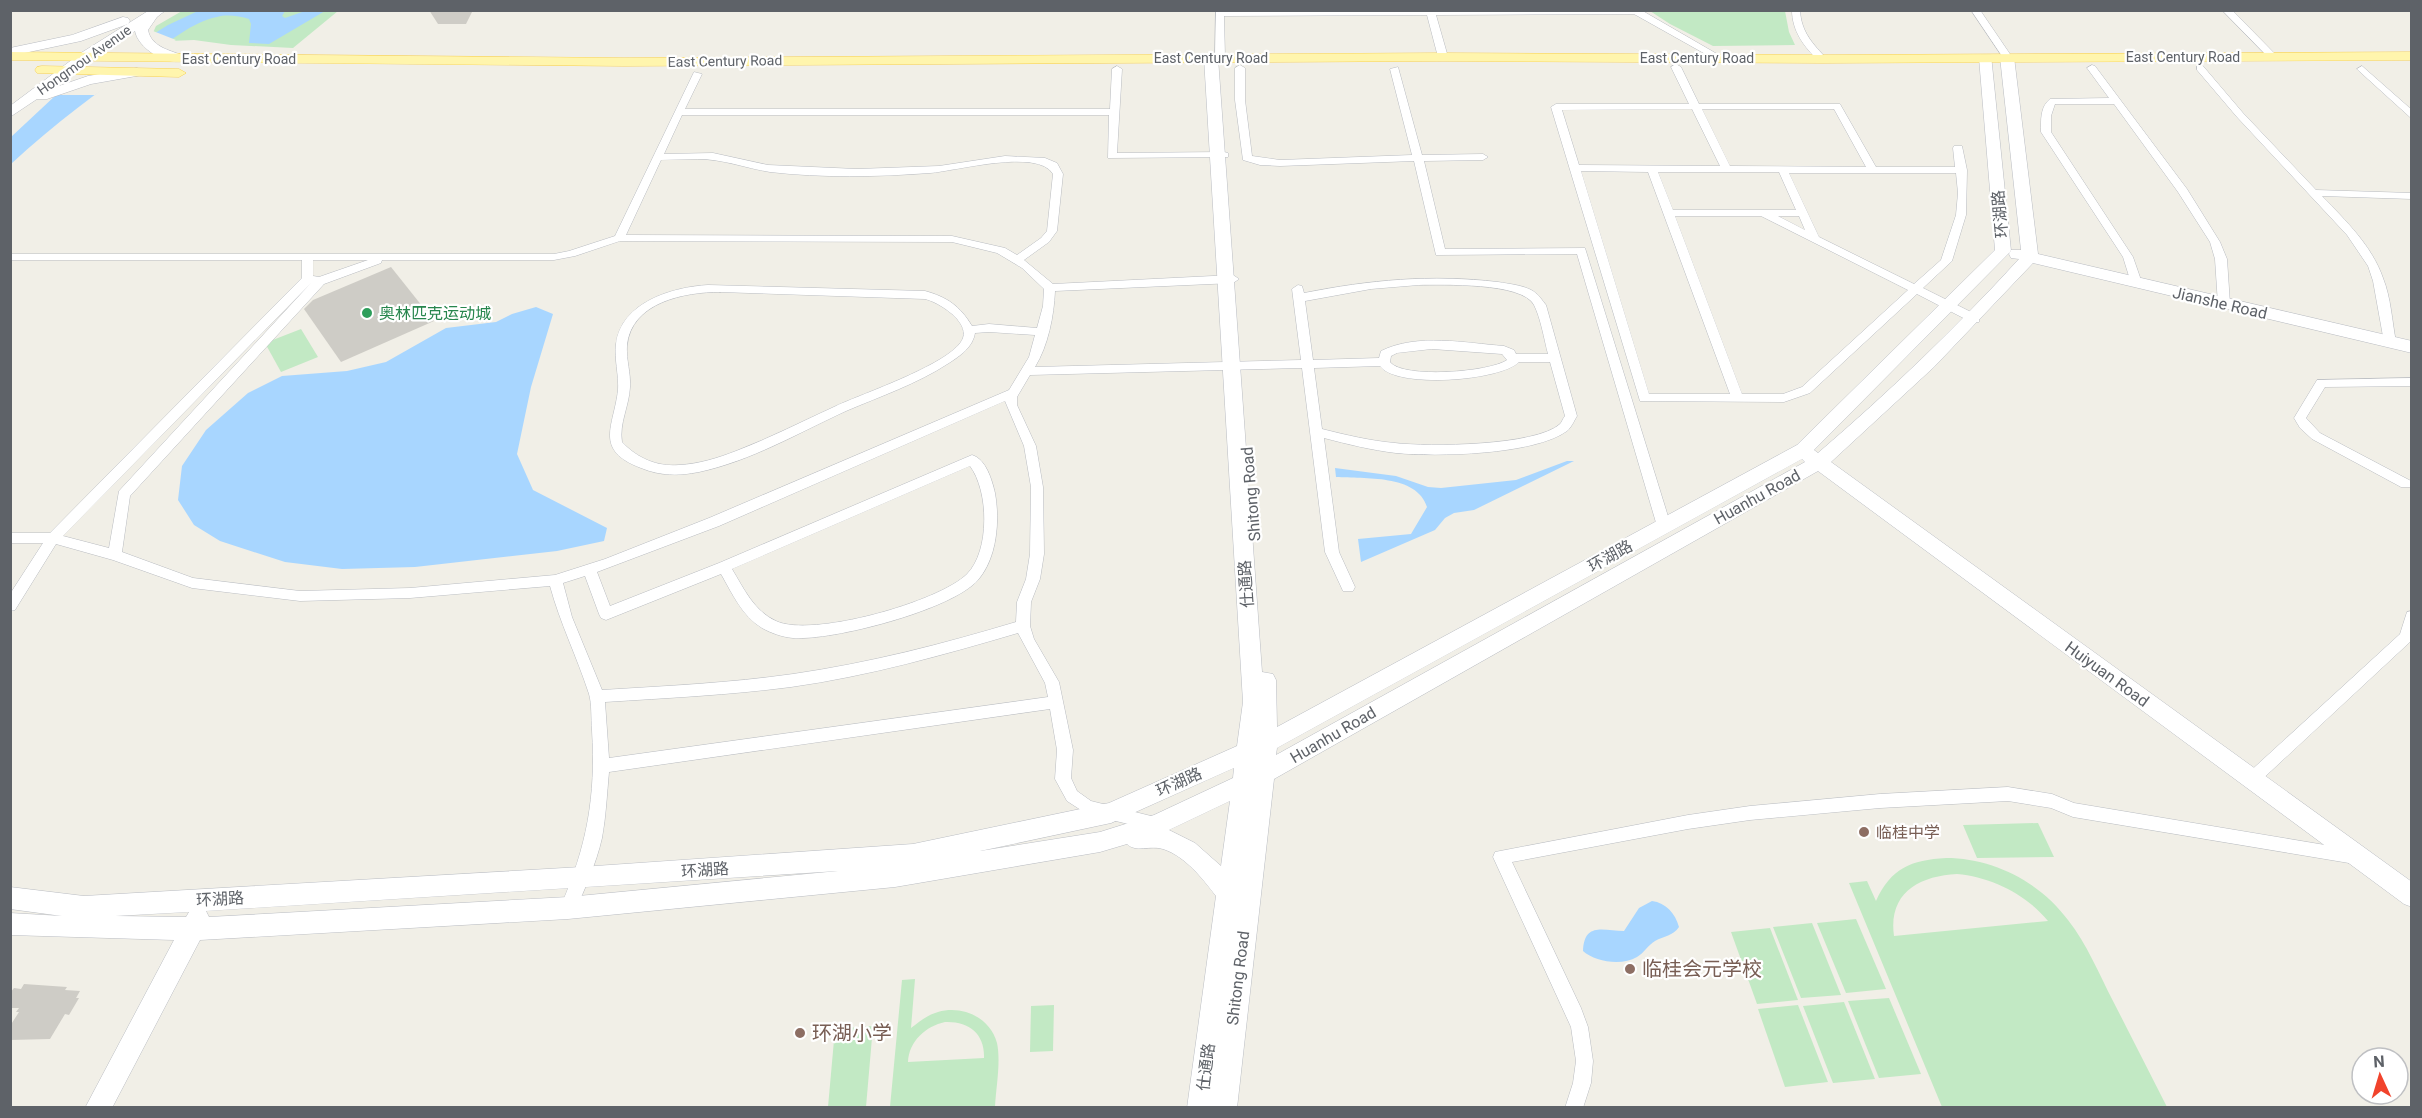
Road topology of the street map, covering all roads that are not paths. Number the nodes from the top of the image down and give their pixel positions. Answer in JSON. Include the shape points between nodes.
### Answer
{"nodes":[{"id":1,"x":1796,"y":10,"type":"edge"},
{"id":2,"x":1975,"y":10,"type":"edge"},
{"id":3,"x":2226,"y":10,"type":"edge"},
{"id":4,"x":1431,"y":11,"type":"edge"},
{"id":5,"x":1635,"y":11,"type":"edge"},
{"id":6,"x":153,"y":12,"type":"edge"},
{"id":7,"x":1220,"y":12,"type":"edge"},
{"id":8,"x":10,"y":54,"type":"edge"},
{"id":9,"x":2412,"y":56,"type":"edge"},
{"id":10,"x":1443,"y":57,"type":"junction"},
{"id":11,"x":2272,"y":57,"type":"junction"},
{"id":12,"x":177,"y":58,"type":"junction"},
{"id":13,"x":1719,"y":58,"type":"junction"},
{"id":14,"x":380,"y":59,"type":"junction"},
{"id":15,"x":1822,"y":59,"type":"junction"},
{"id":16,"x":81,"y":61,"type":"junction"},
{"id":17,"x":1215,"y":63,"type":"junction"},
{"id":18,"x":1997,"y":63,"type":"junction"},
{"id":19,"x":460,"y":67,"type":"junction"},
{"id":20,"x":1676,"y":67,"type":"junction"},
{"id":21,"x":700,"y":68,"type":"junction"},
{"id":22,"x":1240,"y":68,"type":"junction"},
{"id":23,"x":2092,"y":68,"type":"junction"},
{"id":24,"x":2200,"y":68,"type":"junction"},
{"id":25,"x":1118,"y":69,"type":"junction"},
{"id":26,"x":1395,"y":69,"type":"junction"},
{"id":27,"x":2362,"y":69,"type":"junction"},
{"id":28,"x":2412,"y":69,"type":"edge"},
{"id":29,"x":10,"y":70,"type":"edge"},
{"id":30,"x":58,"y":70,"type":"junction"},
{"id":31,"x":132,"y":72,"type":"junction"},
{"id":32,"x":371,"y":74,"type":"junction"},
{"id":33,"x":2118,"y":101,"type":"junction"},
{"id":34,"x":13,"y":107,"type":"edge"},
{"id":35,"x":1697,"y":107,"type":"junction"},
{"id":36,"x":679,"y":112,"type":"junction"},
{"id":37,"x":1115,"y":112,"type":"junction"},
{"id":38,"x":2412,"y":116,"type":"edge"},
{"id":39,"x":1958,"y":148,"type":"dead end"},
{"id":40,"x":1221,"y":155,"type":"junction"},
{"id":41,"x":658,"y":157,"type":"junction"},
{"id":42,"x":1483,"y":157,"type":"dead end"},
{"id":43,"x":1418,"y":158,"type":"junction"},
{"id":44,"x":1573,"y":168,"type":"junction"},
{"id":45,"x":1652,"y":168,"type":"junction"},
{"id":46,"x":1726,"y":168,"type":"junction"},
{"id":47,"x":1783,"y":170,"type":"junction"},
{"id":48,"x":1873,"y":170,"type":"junction"},
{"id":49,"x":1962,"y":170,"type":"junction"},
{"id":50,"x":2312,"y":192,"type":"junction"},
{"id":51,"x":2412,"y":196,"type":"edge"},
{"id":52,"x":1667,"y":213,"type":"junction"},
{"id":53,"x":1763,"y":213,"type":"junction"},
{"id":54,"x":1803,"y":213,"type":"junction"},
{"id":55,"x":619,"y":238,"type":"junction"},
{"id":56,"x":1814,"y":238,"type":"junction"},
{"id":57,"x":2003,"y":251,"type":"junction"},
{"id":58,"x":389,"y":256,"type":"junction"},
{"id":59,"x":10,"y":257,"type":"edge"},
{"id":60,"x":307,"y":257,"type":"junction"},
{"id":61,"x":2030,"y":257,"type":"junction"},
{"id":62,"x":1017,"y":260,"type":"junction"},
{"id":63,"x":1229,"y":279,"type":"junction"},
{"id":64,"x":314,"y":280,"type":"junction"},
{"id":65,"x":2136,"y":283,"type":"junction"},
{"id":66,"x":1050,"y":288,"type":"junction"},
{"id":67,"x":1915,"y":289,"type":"junction"},
{"id":68,"x":2224,"y":304,"type":"junction"},
{"id":69,"x":1948,"y":306,"type":"junction"},
{"id":70,"x":1975,"y":319,"type":"junction"},
{"id":71,"x":969,"y":330,"type":"junction"},
{"id":72,"x":1041,"y":332,"type":"junction"},
{"id":73,"x":2390,"y":342,"type":"junction"},
{"id":74,"x":2412,"y":346,"type":"edge"},
{"id":75,"x":1514,"y":358,"type":"junction"},
{"id":76,"x":1555,"y":358,"type":"junction"},
{"id":77,"x":1384,"y":362,"type":"junction"},
{"id":78,"x":1308,"y":364,"type":"junction"},
{"id":79,"x":1236,"y":365,"type":"junction"},
{"id":80,"x":1027,"y":371,"type":"junction"},
{"id":81,"x":2412,"y":382,"type":"edge"},
{"id":82,"x":1014,"y":393,"type":"junction"},
{"id":83,"x":1737,"y":397,"type":"junction"},
{"id":84,"x":1316,"y":432,"type":"junction"},
{"id":85,"x":1811,"y":456,"type":"junction"},
{"id":86,"x":2409,"y":479,"type":"edge"},
{"id":87,"x":1664,"y":526,"type":"junction"},
{"id":88,"x":10,"y":538,"type":"edge"},
{"id":89,"x":53,"y":538,"type":"junction"},
{"id":90,"x":115,"y":555,"type":"junction"},
{"id":91,"x":723,"y":567,"type":"junction"},
{"id":92,"x":589,"y":570,"type":"junction"},
{"id":93,"x":555,"y":580,"type":"junction"},
{"id":94,"x":1348,"y":588,"type":"dead end"},
{"id":95,"x":10,"y":606,"type":"edge"},
{"id":96,"x":2412,"y":616,"type":"edge"},
{"id":97,"x":1023,"y":626,"type":"junction"},
{"id":98,"x":2409,"y":638,"type":"edge"},
{"id":99,"x":597,"y":696,"type":"junction"},
{"id":100,"x":1055,"y":702,"type":"junction"},
{"id":101,"x":1258,"y":747,"type":"junction"},
{"id":102,"x":602,"y":766,"type":"junction"},
{"id":103,"x":1254,"y":778,"type":"junction"},
{"id":104,"x":2251,"y":780,"type":"junction"},
{"id":105,"x":1111,"y":813,"type":"junction"},
{"id":106,"x":1159,"y":824,"type":"junction"},
{"id":107,"x":1100,"y":842,"type":"junction"},
{"id":108,"x":2357,"y":858,"type":"junction"},
{"id":109,"x":581,"y":878,"type":"junction"},
{"id":110,"x":1229,"y":894,"type":"junction"},
{"id":111,"x":2412,"y":896,"type":"edge"},
{"id":112,"x":10,"y":898,"type":"edge"},
{"id":113,"x":206,"y":899,"type":"junction"},
{"id":114,"x":568,"y":908,"type":"junction"},
{"id":115,"x":10,"y":924,"type":"edge"},
{"id":116,"x":194,"y":929,"type":"junction"},
{"id":117,"x":98,"y":1107,"type":"edge"},
{"id":118,"x":1200,"y":1107,"type":"edge"},
{"id":119,"x":1224,"y":1107,"type":"edge"},
{"id":120,"x":1574,"y":1107,"type":"edge"}],
"edges":[{"from":1,"to":15,"type":"street","via":[[1802,35]]},
{"from":2,"to":18,"type":"street"},
{"from":3,"to":11,"type":"street"},
{"from":4,"to":5,"type":"street"},
{"from":4,"to":7,"type":"street"},
{"from":4,"to":10,"type":"street"},
{"from":5,"to":13,"type":"street"},
{"from":6,"to":8,"type":"main road","via":[[76,38]]},
{"from":6,"to":12,"type":"main road","via":[[141,30],[142,39]]},
{"from":6,"to":16,"type":"main road"},
{"from":7,"to":17,"type":"street"},
{"from":8,"to":16,"type":"main road","name":"East Century Road"},
{"from":9,"to":11,"type":"main road","name":"East Century Road"},
{"from":10,"to":13,"type":"main road","name":"East Century Road"},
{"from":10,"to":17,"type":"main road","name":"East Century Road"},
{"from":11,"to":18,"type":"main road","name":"East Century Road"},
{"from":12,"to":14,"type":"main road","name":"East Century Road"},
{"from":12,"to":16,"type":"main road","name":"East Century Road","via":[[109,56]]},
{"from":13,"to":15,"type":"main road","name":"East Century Road"},
{"from":14,"to":19,"type":"main road","name":"East Century Road"},
{"from":14,"to":32,"type":"main road","via":[[385,67]]},
{"from":15,"to":18,"type":"main road","name":"East Century Road"},
{"from":16,"to":30,"type":"main road","name":"East Century Road"},
{"from":16,"to":31,"type":"main road","name":"East Century Road"},
{"from":17,"to":21,"type":"main road","name":"East Century Road"},
{"from":17,"to":22,"type":"main road","name":"East Century Road"},
{"from":17,"to":25,"type":"main road","name":"East Century Road"},
{"from":17,"to":40,"type":"main road","name":"仕通路"},
{"from":18,"to":20,"type":"main road","name":"East Century Road"},
{"from":18,"to":23,"type":"main road","name":"East Century Road"},
{"from":18,"to":57,"type":"main road","name":"环湖路"},
{"from":18,"to":61,"type":"main road"},
{"from":19,"to":21,"type":"main road","name":"East Century Road"},
{"from":19,"to":32,"type":"main road","name":"East Century Road"},
{"from":20,"to":26,"type":"main road","name":"East Century Road"},
{"from":20,"to":35,"type":"street"},
{"from":21,"to":25,"type":"main road","name":"East Century Road"},
{"from":21,"to":36,"type":"street"},
{"from":22,"to":26,"type":"main road","name":"East Century Road"},
{"from":22,"to":43,"type":"street","via":[[1247,158],[1280,163]]},
{"from":23,"to":24,"type":"main road","name":"East Century Road"},
{"from":23,"to":33,"type":"street"},
{"from":24,"to":27,"type":"main road","name":"East Century Road"},
{"from":24,"to":50,"type":"street"},
{"from":25,"to":37,"type":"street"},
{"from":26,"to":43,"type":"street"},
{"from":27,"to":28,"type":"main road","name":"East Century Road"},
{"from":27,"to":38,"type":"street"},
{"from":29,"to":30,"type":"main road","name":"East Century Road"},
{"from":30,"to":34,"type":"main road","name":"Hongmou Avenue"},
{"from":31,"to":32,"type":"main road","name":"East Century Road"},
{"from":31,"to":34,"type":"main road","via":[[78,83]]},
{"from":33,"to":65,"type":"street","via":[[2053,101],[2046,116],[2046,132],[2128,257]]},
{"from":33,"to":68,"type":"street","via":[[2215,242],[2221,259]]},
{"from":35,"to":44,"type":"street","via":[[1556,106]]},
{"from":35,"to":46,"type":"street"},
{"from":35,"to":48,"type":"street","via":[[1837,106]]},
{"from":36,"to":37,"type":"street"},
{"from":36,"to":41,"type":"street"},
{"from":37,"to":40,"type":"street","via":[[1112,156]]},
{"from":39,"to":49,"type":"street"},
{"from":40,"to":63,"type":"main road","name":"仕通路"},
{"from":41,"to":55,"type":"street"},
{"from":41,"to":62,"type":"street","via":[[720,157],[773,169],[864,171],[941,169],[1026,158],[1047,160],[1059,174],[1052,231]]},
{"from":42,"to":43,"type":"street"},
{"from":43,"to":87,"type":"street","via":[[1440,253],[1581,250]]},
{"from":44,"to":45,"type":"street"},
{"from":44,"to":83,"type":"street","via":[[1644,398]]},
{"from":45,"to":46,"type":"street"},
{"from":45,"to":52,"type":"street"},
{"from":46,"to":47,"type":"street"},
{"from":47,"to":48,"type":"street"},
{"from":47,"to":54,"type":"street"},
{"from":48,"to":49,"type":"street"},
{"from":49,"to":67,"type":"street","via":[[1963,193],[1955,238],[1946,261]]},
{"from":50,"to":51,"type":"street"},
{"from":50,"to":73,"type":"street","via":[[2351,233],[2373,266]]},
{"from":52,"to":53,"type":"street"},
{"from":52,"to":83,"type":"street"},
{"from":53,"to":54,"type":"street"},
{"from":53,"to":56,"type":"street"},
{"from":54,"to":56,"type":"street"},
{"from":55,"to":58,"type":"street","via":[[554,257]]},
{"from":55,"to":62,"type":"street","via":[[941,238],[991,247]]},
{"from":56,"to":67,"type":"street"},
{"from":57,"to":61,"type":"main road","name":"Jianshe Road"},
{"from":57,"to":69,"type":"main road","name":"环湖路"},
{"from":58,"to":60,"type":"street"},
{"from":58,"to":64,"type":"street"},
{"from":59,"to":60,"type":"street"},
{"from":60,"to":64,"type":"street"},
{"from":61,"to":65,"type":"main road","name":"Jianshe Road"},
{"from":61,"to":70,"type":"main road","name":"Huanhu Road"},
{"from":62,"to":66,"type":"street"},
{"from":63,"to":66,"type":"street"},
{"from":63,"to":79,"type":"main road","name":"仕通路"},
{"from":64,"to":89,"type":"street"},
{"from":64,"to":90,"type":"street","via":[[124,494]]},
{"from":65,"to":68,"type":"main road","name":"Jianshe Road"},
{"from":66,"to":72,"type":"street"},
{"from":67,"to":69,"type":"street"},
{"from":67,"to":83,"type":"street","via":[[1806,390],[1784,398]]},
{"from":68,"to":73,"type":"main road","name":"Jianshe Road"},
{"from":69,"to":70,"type":"street"},
{"from":69,"to":85,"type":"main road","name":"环湖路"},
{"from":70,"to":85,"type":"main road","name":"Huanhu Road"},
{"from":71,"to":71,"type":"street","via":[[948,302],[925,295],[709,289],[673,294],[646,308],[625,332],[621,343],[624,385],[615,421],[616,444],[638,463],[655,468],[679,470],[728,458],[919,374],[959,350],[968,339]]},
{"from":71,"to":72,"type":"street"},
{"from":72,"to":80,"type":"street"},
{"from":73,"to":74,"type":"main road","name":"Jianshe Road"},
{"from":75,"to":76,"type":"street"},
{"from":75,"to":77,"type":"street","via":[[1509,366],[1438,375],[1401,374],[1388,369]]},
{"from":75,"to":77,"type":"street","via":[[1504,350],[1432,345],[1395,349],[1385,354]]},
{"from":76,"to":78,"type":"street","via":[[1537,300],[1530,293],[1467,283],[1418,281],[1299,293]]},
{"from":76,"to":84,"type":"street","via":[[1571,419],[1561,431],[1544,437],[1472,448],[1423,450]]},
{"from":77,"to":78,"type":"street"},
{"from":78,"to":79,"type":"street"},
{"from":78,"to":84,"type":"street"},
{"from":79,"to":80,"type":"street"},
{"from":79,"to":101,"type":"main road","name":"仕通路"},
{"from":80,"to":82,"type":"street"},
{"from":81,"to":86,"type":"street","via":[[2321,383],[2300,418],[2316,436],[2387,474]]},
{"from":82,"to":92,"type":"street","via":[[714,522]]},
{"from":82,"to":97,"type":"street","via":[[1011,405],[1030,446],[1039,527]]},
{"from":84,"to":94,"type":"street","via":[[1332,552]]},
{"from":85,"to":87,"type":"main road","name":"环湖路"},
{"from":85,"to":103,"type":"main road","name":"Huanhu Road"},
{"from":85,"to":104,"type":"main road","name":"Huiyuan Road"},
{"from":87,"to":101,"type":"main road","name":"环湖路"},
{"from":88,"to":89,"type":"street"},
{"from":89,"to":90,"type":"street"},
{"from":89,"to":95,"type":"street"},
{"from":90,"to":93,"type":"street","via":[[192,583],[300,596],[410,593]]},
{"from":91,"to":91,"type":"street","via":[[972,460],[983,476],[989,496],[989,532],[982,566],[950,594],[918,607],[868,621],[805,631],[781,629],[760,619]]},
{"from":91,"to":92,"type":"street","via":[[606,614]]},
{"from":92,"to":93,"type":"street"},
{"from":93,"to":99,"type":"street","via":[[565,617]]},
{"from":96,"to":98,"type":"street"},
{"from":97,"to":99,"type":"street","via":[[951,648],[818,677]]},
{"from":97,"to":100,"type":"street","via":[[1053,682]]},
{"from":98,"to":104,"type":"street"},
{"from":99,"to":102,"type":"street"},
{"from":100,"to":102,"type":"street"},
{"from":100,"to":105,"type":"street","via":[[1065,750],[1063,779],[1072,795],[1087,807]]},
{"from":101,"to":103,"type":"main road","name":"仕通路"},
{"from":101,"to":105,"type":"main road","name":"环湖路"},
{"from":102,"to":109,"type":"street","via":[[594,837]]},
{"from":103,"to":106,"type":"main road","name":"环湖路"},
{"from":103,"to":110,"type":"main road","name":"仕通路"},
{"from":103,"to":119,"type":"main road","name":"Shitong Road"},
{"from":104,"to":108,"type":"main road","name":"Huiyuan Road"},
{"from":105,"to":106,"type":"street"},
{"from":105,"to":109,"type":"main road","name":"环湖路","via":[[913,855]]},
{"from":106,"to":107,"type":"main road","name":"环湖路"},
{"from":107,"to":110,"type":"main road","via":[[1155,837],[1180,846],[1217,878]]},
{"from":107,"to":114,"type":"main road","name":"环湖路","via":[[895,876]]},
{"from":108,"to":111,"type":"main road","name":"Huiyuan Road"},
{"from":108,"to":120,"type":"street","via":[[2073,810],[2052,801],[2008,794],[1750,813],[1501,857],[1584,1041],[1586,1065]]},
{"from":109,"to":113,"type":"main road","name":"环湖路"},
{"from":109,"to":114,"type":"street"},
{"from":110,"to":118,"type":"main road","name":"仕通路"},
{"from":112,"to":113,"type":"main road","name":"环湖路","via":[[84,907]]},
{"from":113,"to":116,"type":"main road"},
{"from":114,"to":116,"type":"main road","name":"环湖路"},
{"from":115,"to":116,"type":"main road","name":"环湖路"},
{"from":116,"to":117,"type":"main road"}]}
